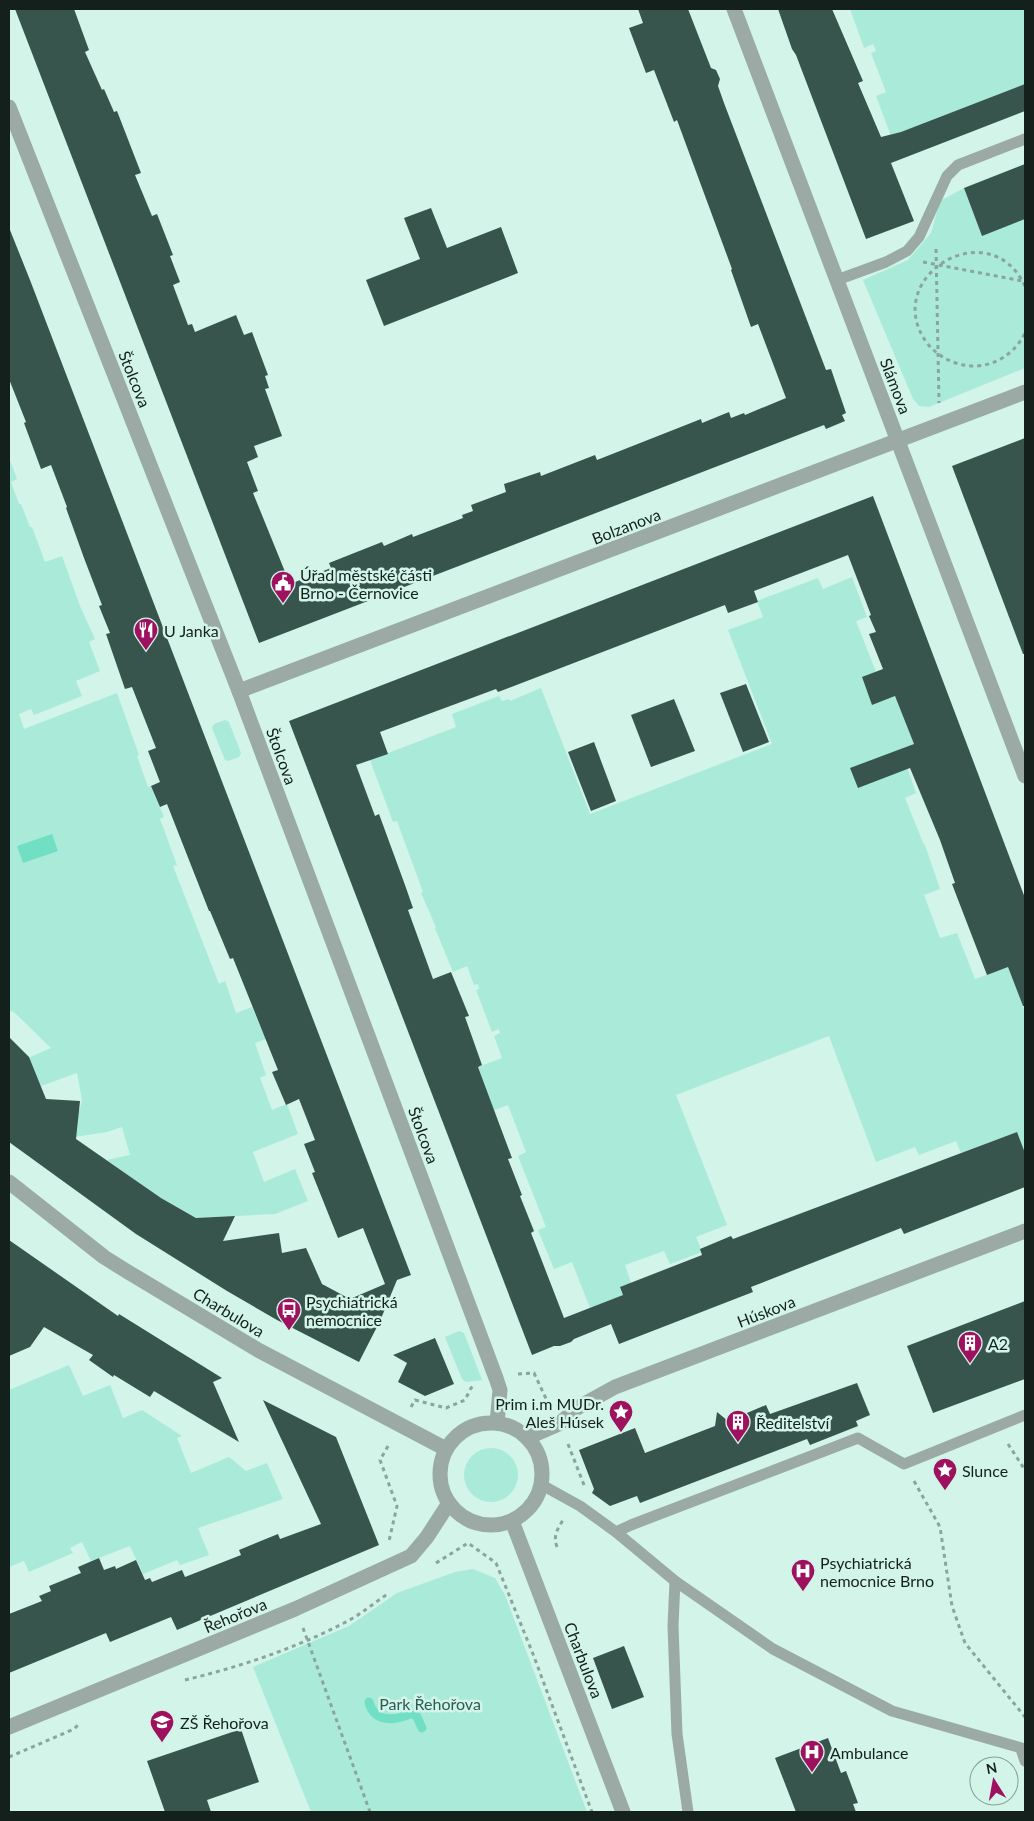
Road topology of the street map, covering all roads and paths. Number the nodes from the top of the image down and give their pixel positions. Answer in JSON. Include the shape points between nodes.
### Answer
{"nodes":[{"id":1,"x":734,"y":9,"type":"edge"},
{"id":2,"x":9,"y":107,"type":"edge"},
{"id":3,"x":1025,"y":139,"type":"edge"},
{"id":4,"x":936,"y":248,"type":"dead end"},
{"id":5,"x":899,"y":257,"type":"junction"},
{"id":6,"x":937,"y":266,"type":"junction"},
{"id":7,"x":836,"y":280,"type":"junction"},
{"id":8,"x":1024,"y":282,"type":"edge"},
{"id":9,"x":1025,"y":286,"type":"edge"},
{"id":10,"x":1025,"y":333,"type":"edge"},
{"id":11,"x":938,"y":354,"type":"junction"},
{"id":12,"x":1025,"y":392,"type":"edge"},
{"id":13,"x":939,"y":409,"type":"dead end"},
{"id":14,"x":898,"y":442,"type":"junction"},
{"id":15,"x":239,"y":691,"type":"junction"},
{"id":16,"x":1025,"y":776,"type":"edge"},
{"id":17,"x":9,"y":1182,"type":"edge"},
{"id":18,"x":1025,"y":1231,"type":"edge"},
{"id":19,"x":513,"y":1375,"type":"dead end"},
{"id":20,"x":477,"y":1383,"type":"dead end"},
{"id":21,"x":550,"y":1406,"type":"dead end"},
{"id":22,"x":410,"y":1410,"type":"dead end"},
{"id":23,"x":1025,"y":1415,"type":"edge"},
{"id":24,"x":497,"y":1423,"type":"junction"},
{"id":25,"x":997,"y":1426,"type":"junction"},
{"id":26,"x":527,"y":1438,"type":"junction"},
{"id":27,"x":388,"y":1446,"type":"dead end"},
{"id":28,"x":446,"y":1449,"type":"junction"},
{"id":29,"x":904,"y":1464,"type":"junction"},
{"id":30,"x":1025,"y":1470,"type":"edge"},
{"id":31,"x":542,"y":1485,"type":"junction"},
{"id":32,"x":449,"y":1503,"type":"junction"},
{"id":33,"x":512,"y":1521,"type":"junction"},
{"id":34,"x":616,"y":1532,"type":"junction"},
{"id":35,"x":388,"y":1541,"type":"dead end"},
{"id":36,"x":428,"y":1567,"type":"dead end"},
{"id":37,"x":675,"y":1581,"type":"junction"},
{"id":38,"x":392,"y":1590,"type":"dead end"},
{"id":39,"x":296,"y":1609,"type":"junction"},
{"id":40,"x":307,"y":1640,"type":"junction"},
{"id":41,"x":183,"y":1681,"type":"dead end"},
{"id":42,"x":1025,"y":1717,"type":"edge"},
{"id":43,"x":82,"y":1720,"type":"dead end"},
{"id":44,"x":9,"y":1727,"type":"edge"},
{"id":45,"x":1023,"y":1749,"type":"edge"},
{"id":46,"x":9,"y":1757,"type":"edge"},
{"id":47,"x":1025,"y":1761,"type":"edge"},
{"id":48,"x":370,"y":1812,"type":"edge"},
{"id":49,"x":592,"y":1812,"type":"edge"},
{"id":50,"x":623,"y":1812,"type":"edge"},
{"id":51,"x":688,"y":1812,"type":"edge"}],
"edges":[{"from":1,"to":7,"type":"street","name":"Slámova"},
{"from":2,"to":15,"type":"street","name":"Štolcova"},
{"from":3,"to":5,"type":"lane","via":[[952,170],[919,237]]},
{"from":4,"to":6,"type":"path"},
{"from":5,"to":6,"type":"path"},
{"from":5,"to":7,"type":"lane"},
{"from":6,"to":8,"type":"path"},
{"from":6,"to":8,"type":"path","via":[[964,253],[984,254],[1002,260]]},
{"from":6,"to":11,"type":"path"},
{"from":6,"to":11,"type":"path","via":[[924,281],[916,310],[924,339]]},
{"from":7,"to":14,"type":"street","name":"Slámova"},
{"from":8,"to":9,"type":"path"},
{"from":10,"to":11,"type":"path","via":[[1011,353],[991,364],[963,365]]},
{"from":11,"to":13,"type":"path"},
{"from":12,"to":14,"type":"street","name":"Bolzanova"},
{"from":14,"to":15,"type":"street","name":"Bolzanova"},
{"from":14,"to":16,"type":"street","name":"Slámova"},
{"from":15,"to":24,"type":"street","name":"Štolcova","via":[[500,1390]]},
{"from":17,"to":28,"type":"street","name":"Charbulova","via":[[104,1257],[128,1272],[258,1350]]},
{"from":18,"to":26,"type":"street","name":"Húskova","via":[[615,1387],[577,1408],[559,1424]]},
{"from":19,"to":21,"type":"path","via":[[534,1372]]},
{"from":20,"to":22,"type":"path","via":[[465,1400],[446,1408],[416,1400]]},
{"from":23,"to":25,"type":"lane"},
{"from":24,"to":26,"type":"street","via":[[513,1428]]},
{"from":24,"to":28,"type":"street","via":[[469,1428]]},
{"from":25,"to":29,"type":"lane"},
{"from":25,"to":30,"type":"path"},
{"from":26,"to":31,"type":"street","via":[[540,1460]]},
{"from":27,"to":35,"type":"path","via":[[380,1460],[397,1506]]},
{"from":28,"to":32,"type":"street","via":[[441,1474]]},
{"from":29,"to":34,"type":"lane","via":[[858,1438]]},
{"from":29,"to":42,"type":"path","via":[[940,1526],[952,1606],[966,1643]]},
{"from":31,"to":33,"type":"street","via":[[526,1511]]},
{"from":31,"to":34,"type":"lane","via":[[580,1506]]},
{"from":32,"to":33,"type":"street","via":[[459,1513],[484,1524],[499,1525]]},
{"from":32,"to":39,"type":"street","name":"Řehořova","via":[[411,1556]]},
{"from":33,"to":50,"type":"street","name":"Charbulova"},
{"from":34,"to":37,"type":"lane"},
{"from":36,"to":49,"type":"path","via":[[468,1543],[496,1563]]},
{"from":37,"to":45,"type":"lane","via":[[773,1649],[892,1711]]},
{"from":37,"to":51,"type":"lane","via":[[673,1626],[677,1734]]},
{"from":38,"to":40,"type":"path","via":[[346,1622]]},
{"from":39,"to":40,"type":"path"},
{"from":39,"to":44,"type":"street","name":"Řehořova"},
{"from":40,"to":41,"type":"path","via":[[228,1670]]},
{"from":40,"to":48,"type":"path"},
{"from":43,"to":46,"type":"path","via":[[74,1729]]},
{"from":45,"to":47,"type":"lane"}]}
